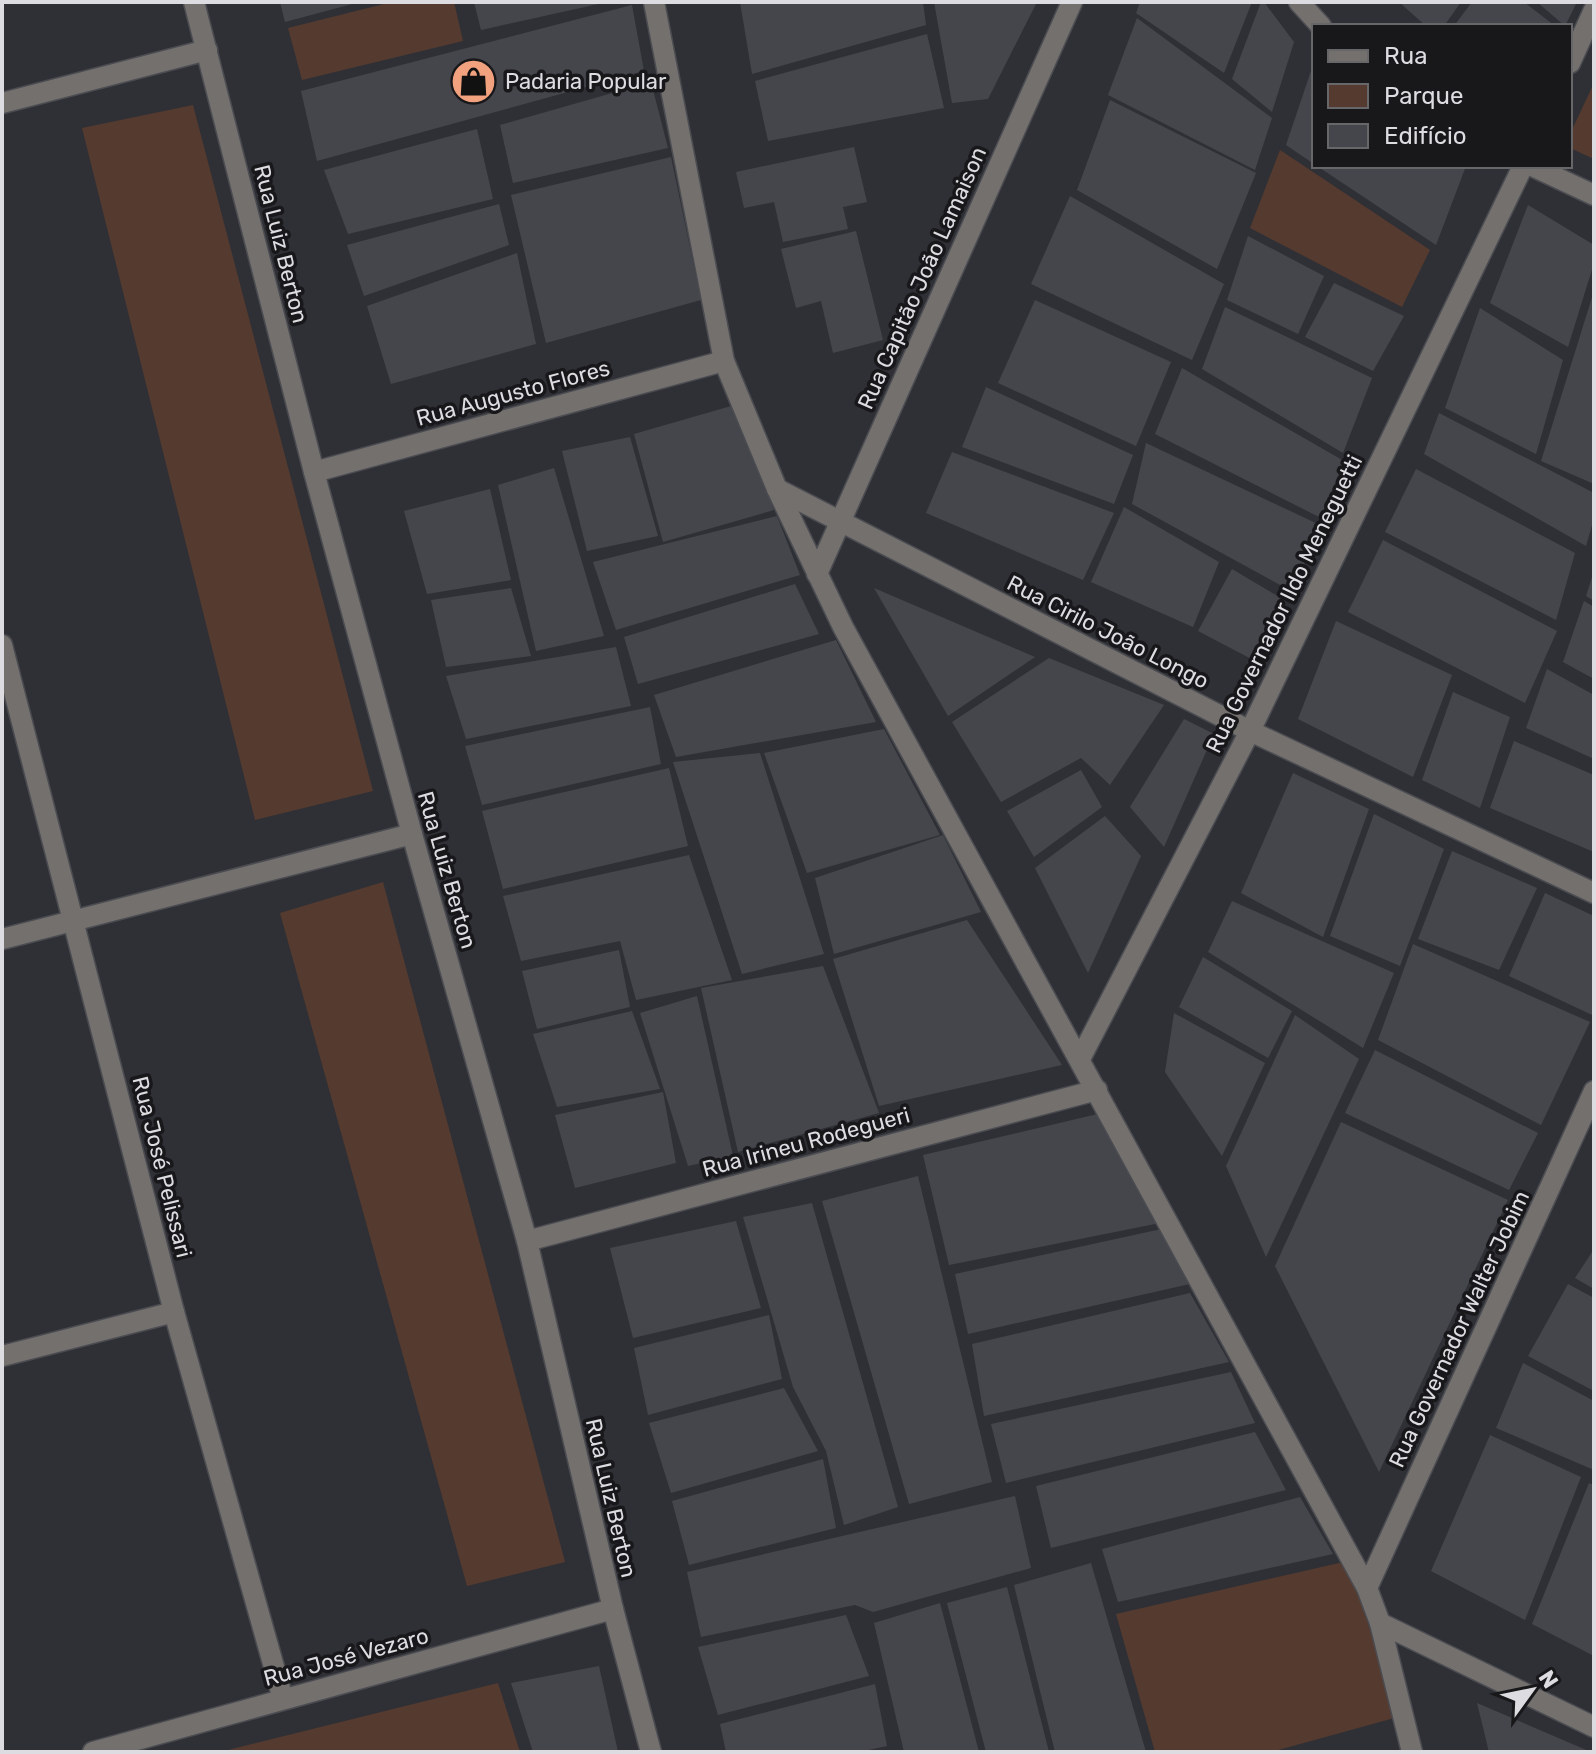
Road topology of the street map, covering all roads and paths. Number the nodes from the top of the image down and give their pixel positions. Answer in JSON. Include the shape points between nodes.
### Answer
{"nodes":[{"id":1,"x":194,"y":2,"type":"edge"},
{"id":2,"x":654,"y":2,"type":"edge"},
{"id":3,"x":1072,"y":2,"type":"edge"},
{"id":4,"x":1299,"y":2,"type":"edge"},
{"id":5,"x":1594,"y":10,"type":"edge"},
{"id":6,"x":1319,"y":24,"type":"edge"},
{"id":7,"x":207,"y":50,"type":"junction"},
{"id":8,"x":1572,"y":59,"type":"edge"},
{"id":9,"x":2,"y":103,"type":"edge"},
{"id":10,"x":1522,"y":168,"type":"edge"},
{"id":11,"x":1536,"y":168,"type":"edge"},
{"id":12,"x":1594,"y":195,"type":"edge"},
{"id":13,"x":724,"y":361,"type":"junction"},
{"id":14,"x":314,"y":472,"type":"junction"},
{"id":15,"x":777,"y":489,"type":"junction"},
{"id":16,"x":839,"y":522,"type":"junction"},
{"id":17,"x":817,"y":574,"type":"junction"},
{"id":18,"x":2,"y":645,"type":"edge"},
{"id":19,"x":1250,"y":731,"type":"junction"},
{"id":20,"x":412,"y":834,"type":"junction"},
{"id":21,"x":1594,"y":893,"type":"edge"},
{"id":22,"x":75,"y":919,"type":"junction"},
{"id":23,"x":2,"y":939,"type":"edge"},
{"id":24,"x":1080,"y":1059,"type":"junction"},
{"id":25,"x":1097,"y":1090,"type":"junction"},
{"id":26,"x":1594,"y":1091,"type":"edge"},
{"id":27,"x":527,"y":1241,"type":"junction"},
{"id":28,"x":174,"y":1312,"type":"junction"},
{"id":29,"x":2,"y":1356,"type":"edge"},
{"id":30,"x":1367,"y":1588,"type":"junction"},
{"id":31,"x":613,"y":1609,"type":"junction"},
{"id":32,"x":1380,"y":1623,"type":"junction"},
{"id":33,"x":283,"y":1699,"type":"junction"},
{"id":34,"x":1594,"y":1727,"type":"edge"},
{"id":35,"x":93,"y":1752,"type":"edge"},
{"id":36,"x":651,"y":1752,"type":"edge"},
{"id":37,"x":1412,"y":1752,"type":"edge"}],
"edges":[{"from":1,"to":7,"type":"street","name":"Rua Luiz Berton"},
{"from":2,"to":13,"type":"street"},
{"from":3,"to":16,"type":"street","name":"Rua Capitão João Lamaison"},
{"from":4,"to":6,"type":"street"},
{"from":5,"to":8,"type":"street"},
{"from":7,"to":9,"type":"street"},
{"from":7,"to":14,"type":"street","name":"Rua Luiz Berton"},
{"from":10,"to":19,"type":"street","name":"Rua Governador Ildo Meneguetti"},
{"from":11,"to":12,"type":"street"},
{"from":13,"to":14,"type":"street","name":"Rua Augusto Flores"},
{"from":13,"to":15,"type":"street"},
{"from":14,"to":20,"type":"street","name":"Rua Luiz Berton"},
{"from":15,"to":16,"type":"street","name":"Rua Cirilo João Longo"},
{"from":15,"to":17,"type":"street"},
{"from":16,"to":17,"type":"street","name":"Rua Capitão João Lamaison"},
{"from":16,"to":19,"type":"street","name":"Rua Cirilo João Longo"},
{"from":17,"to":24,"type":"street"},
{"from":18,"to":22,"type":"street","name":"Rua José Pelissari"},
{"from":19,"to":21,"type":"street","name":"Rua Cirilo João Longo"},
{"from":19,"to":24,"type":"street","name":"Rua Governador Ildo Meneguetti"},
{"from":20,"to":22,"type":"street"},
{"from":20,"to":27,"type":"street","name":"Rua Luiz Berton"},
{"from":22,"to":23,"type":"street"},
{"from":22,"to":28,"type":"street","name":"Rua José Pelissari"},
{"from":24,"to":25,"type":"street"},
{"from":25,"to":27,"type":"street","name":"Rua Irineu Rodegueri"},
{"from":25,"to":30,"type":"street"},
{"from":26,"to":30,"type":"street","name":"Rua Governador Walter Jobim"},
{"from":27,"to":31,"type":"street","name":"Rua Luiz Berton"},
{"from":28,"to":29,"type":"street"},
{"from":28,"to":33,"type":"street","name":"Rua José Pelissari"},
{"from":30,"to":32,"type":"street"},
{"from":31,"to":33,"type":"street","name":"Rua José Vezaro"},
{"from":31,"to":36,"type":"street","name":"Rua Luiz Berton"},
{"from":32,"to":34,"type":"street"},
{"from":32,"to":37,"type":"street"},
{"from":33,"to":35,"type":"street","name":"Rua José Vezaro"}]}
